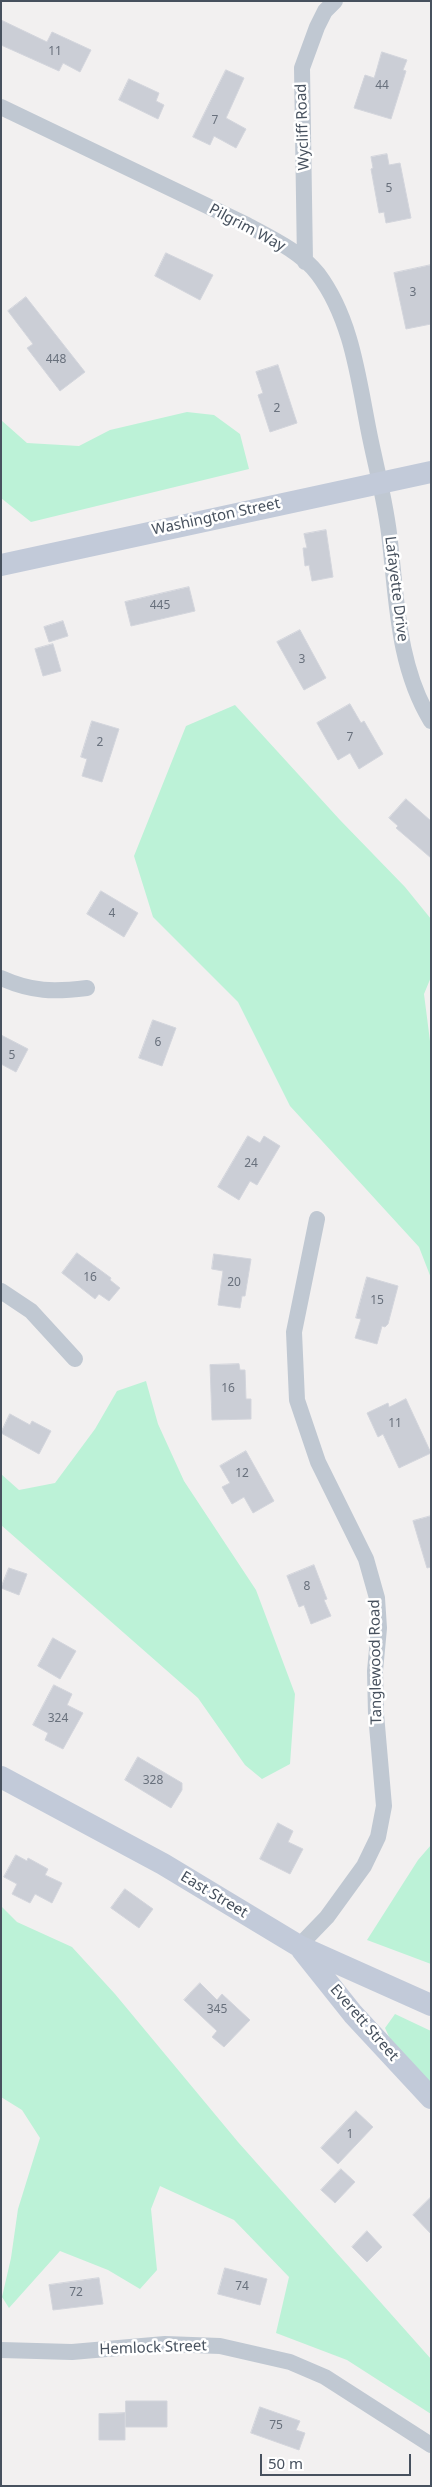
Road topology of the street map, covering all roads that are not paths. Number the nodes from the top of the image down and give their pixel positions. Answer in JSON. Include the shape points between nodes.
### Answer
{"nodes":[{"id":1,"x":335,"y":1,"type":"edge"},
{"id":2,"x":1,"y":107,"type":"edge"},
{"id":3,"x":305,"y":262,"type":"junction"},
{"id":4,"x":431,"y":472,"type":"edge"},
{"id":5,"x":379,"y":483,"type":"junction"},
{"id":6,"x":1,"y":565,"type":"edge"},
{"id":7,"x":431,"y":721,"type":"edge"},
{"id":8,"x":1,"y":978,"type":"edge"},
{"id":9,"x":87,"y":988,"type":"dead end"},
{"id":10,"x":317,"y":1219,"type":"dead end"},
{"id":11,"x":1,"y":1291,"type":"edge"},
{"id":12,"x":74,"y":1359,"type":"dead end"},
{"id":13,"x":1,"y":1777,"type":"edge"},
{"id":14,"x":299,"y":1946,"type":"junction"},
{"id":15,"x":431,"y":2005,"type":"edge"},
{"id":16,"x":431,"y":2098,"type":"edge"},
{"id":17,"x":1,"y":2350,"type":"edge"},
{"id":18,"x":431,"y":2445,"type":"edge"}],
"edges":[{"from":1,"to":3,"type":"street","name":"Wycliff Road","via":[[325,11],[317,27],[302,68]]},
{"from":2,"to":3,"type":"street","name":"Pilgrim Way","via":[[247,225],[281,243]]},
{"from":3,"to":5,"type":"street","name":"Pilgrim Way","via":[[318,274],[337,307],[351,344]]},
{"from":4,"to":5,"type":"street","name":"Washington Street"},
{"from":5,"to":6,"type":"street","name":"Washington Street"},
{"from":5,"to":7,"type":"street","name":"Lafayette Drive","via":[[390,540],[402,644],[421,705]]},
{"from":8,"to":9,"type":"street","via":[[13,984],[53,992]]},
{"from":10,"to":14,"type":"street","name":"Tanglewood Road","via":[[294,1332],[297,1400],[318,1462],[366,1559],[377,1598],[376,1714],[384,1806],[378,1837],[364,1866],[328,1917]]},
{"from":11,"to":12,"type":"street","via":[[31,1311]]},
{"from":13,"to":14,"type":"street","name":"East Street","via":[[163,1864]]},
{"from":14,"to":15,"type":"street","name":"East Street"},
{"from":14,"to":16,"type":"street","name":"Everett Street","via":[[353,2014]]},
{"from":17,"to":18,"type":"street","name":"Hemlock Street","via":[[72,2352],[166,2344],[220,2346],[290,2362],[325,2377]]}]}
